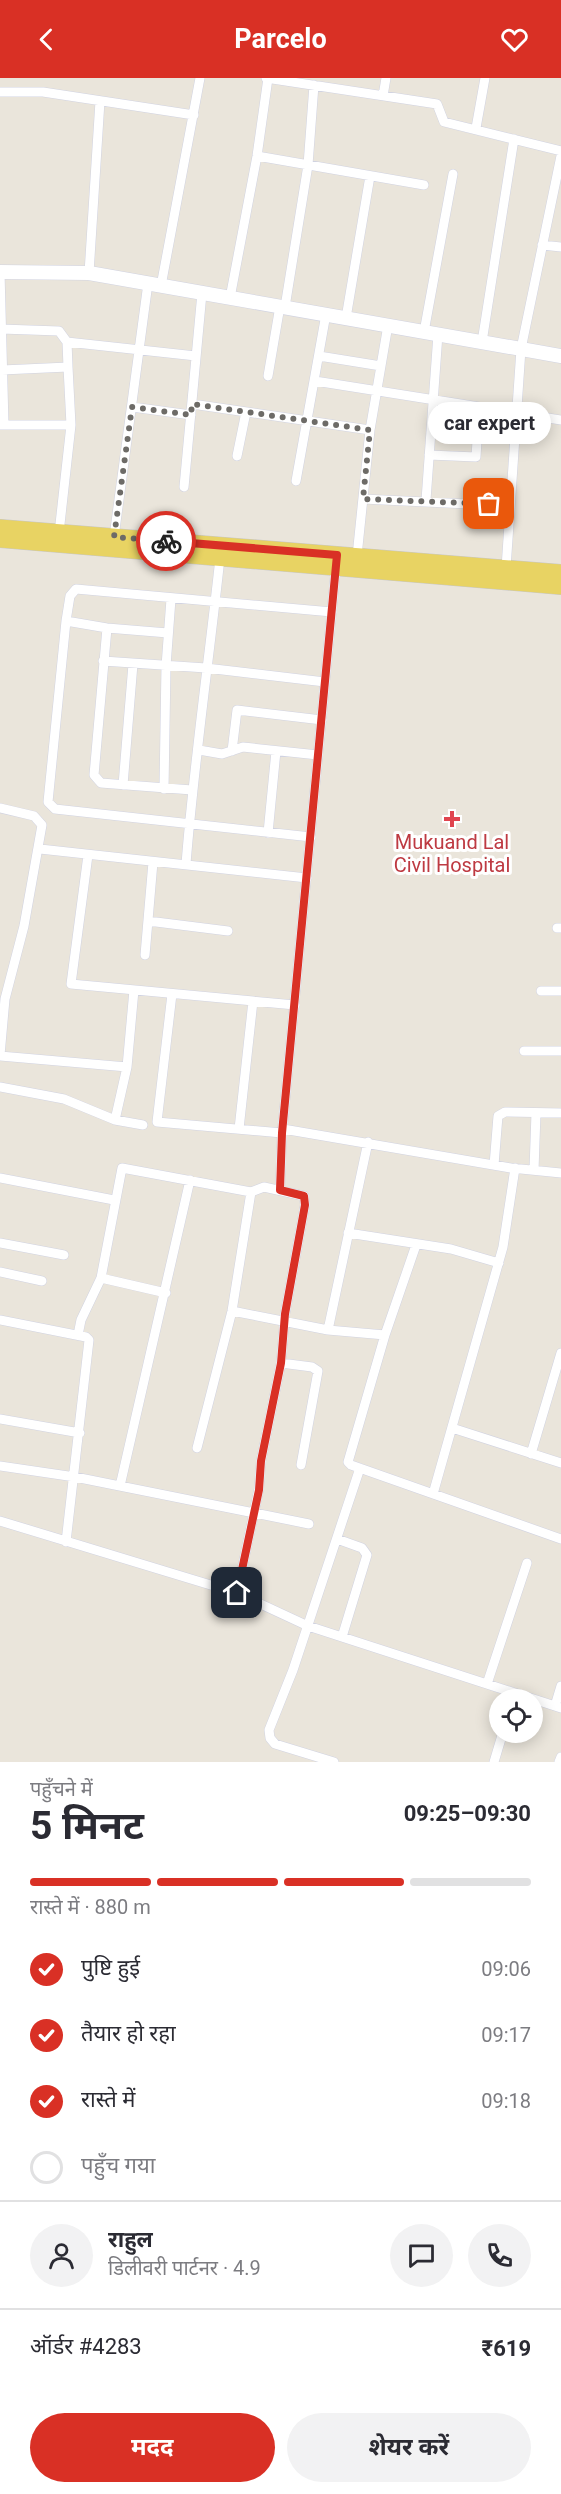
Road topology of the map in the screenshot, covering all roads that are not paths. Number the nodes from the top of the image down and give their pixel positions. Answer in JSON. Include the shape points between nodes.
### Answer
{"nodes":[{"id":1,"x":200,"y":78,"type":"edge"},
{"id":2,"x":267,"y":78,"type":"edge"},
{"id":3,"x":386,"y":78,"type":"edge"},
{"id":4,"x":485,"y":78,"type":"edge"},
{"id":5,"x":314,"y":85,"type":"junction"},
{"id":6,"x":0,"y":92,"type":"edge"},
{"id":7,"x":383,"y":96,"type":"junction"},
{"id":8,"x":100,"y":101,"type":"junction"},
{"id":9,"x":194,"y":115,"type":"junction"},
{"id":10,"x":476,"y":128,"type":"junction"},
{"id":11,"x":514,"y":138,"type":"junction"},
{"id":12,"x":561,"y":151,"type":"edge"},
{"id":13,"x":257,"y":156,"type":"junction"},
{"id":14,"x":561,"y":156,"type":"edge"},
{"id":15,"x":308,"y":165,"type":"junction"},
{"id":16,"x":453,"y":174,"type":"dead end"},
{"id":17,"x":370,"y":176,"type":"junction"},
{"id":18,"x":424,"y":185,"type":"dead end"},
{"id":19,"x":542,"y":245,"type":"junction"},
{"id":20,"x":561,"y":247,"type":"edge"},
{"id":21,"x":0,"y":272,"type":"edge"},
{"id":22,"x":89,"y":273,"type":"junction"},
{"id":23,"x":155,"y":284,"type":"junction"},
{"id":24,"x":202,"y":293,"type":"junction"},
{"id":25,"x":230,"y":298,"type":"junction"},
{"id":26,"x":283,"y":307,"type":"junction"},
{"id":27,"x":326,"y":314,"type":"junction"},
{"id":28,"x":346,"y":318,"type":"junction"},
{"id":29,"x":388,"y":325,"type":"junction"},
{"id":30,"x":1,"y":329,"type":"edge"},
{"id":31,"x":431,"y":333,"type":"junction"},
{"id":32,"x":67,"y":342,"type":"junction"},
{"id":33,"x":482,"y":342,"type":"junction"},
{"id":34,"x":521,"y":348,"type":"junction"},
{"id":35,"x":141,"y":351,"type":"junction"},
{"id":36,"x":196,"y":356,"type":"junction"},
{"id":37,"x":320,"y":356,"type":"junction"},
{"id":38,"x":561,"y":356,"type":"edge"},
{"id":39,"x":381,"y":366,"type":"junction"},
{"id":40,"x":68,"y":367,"type":"junction"},
{"id":41,"x":2,"y":370,"type":"junction"},
{"id":42,"x":268,"y":376,"type":"dead end"},
{"id":43,"x":315,"y":381,"type":"junction"},
{"id":44,"x":376,"y":392,"type":"junction"},
{"id":45,"x":433,"y":401,"type":"junction"},
{"id":46,"x":192,"y":404,"type":"junction"},
{"id":47,"x":132,"y":407,"type":"junction"},
{"id":48,"x":479,"y":408,"type":"junction"},
{"id":49,"x":246,"y":412,"type":"junction"},
{"id":50,"x":516,"y":414,"type":"junction"},
{"id":51,"x":191,"y":415,"type":"junction"},
{"id":52,"x":561,"y":420,"type":"edge"},
{"id":53,"x":309,"y":421,"type":"junction"},
{"id":54,"x":2,"y":425,"type":"edge"},
{"id":55,"x":71,"y":425,"type":"junction"},
{"id":56,"x":370,"y":430,"type":"junction"},
{"id":57,"x":429,"y":454,"type":"junction"},
{"id":58,"x":237,"y":456,"type":"dead end"},
{"id":59,"x":296,"y":481,"type":"dead end"},
{"id":60,"x":184,"y":487,"type":"dead end"},
{"id":61,"x":363,"y":499,"type":"junction"},
{"id":62,"x":426,"y":500,"type":"junction"},
{"id":63,"x":510,"y":506,"type":"junction"},
{"id":64,"x":0,"y":527,"type":"edge"},
{"id":65,"x":59,"y":533,"type":"junction"},
{"id":66,"x":114,"y":537,"type":"junction"},
{"id":67,"x":0,"y":540,"type":"edge"},
{"id":68,"x":357,"y":556,"type":"junction"},
{"id":69,"x":220,"y":558,"type":"junction"},
{"id":70,"x":337,"y":561,"type":"junction"},
{"id":71,"x":506,"y":568,"type":"junction"},
{"id":72,"x":561,"y":572,"type":"edge"},
{"id":73,"x":561,"y":587,"type":"edge"},
{"id":74,"x":171,"y":599,"type":"junction"},
{"id":75,"x":215,"y":601,"type":"junction"},
{"id":76,"x":332,"y":612,"type":"junction"},
{"id":77,"x":66,"y":621,"type":"junction"},
{"id":78,"x":107,"y":628,"type":"junction"},
{"id":79,"x":168,"y":633,"type":"junction"},
{"id":80,"x":103,"y":661,"type":"junction"},
{"id":81,"x":132,"y":664,"type":"junction"},
{"id":82,"x":166,"y":666,"type":"junction"},
{"id":83,"x":206,"y":668,"type":"junction"},
{"id":84,"x":325,"y":682,"type":"junction"},
{"id":85,"x":322,"y":720,"type":"junction"},
{"id":86,"x":200,"y":750,"type":"junction"},
{"id":87,"x":232,"y":751,"type":"junction"},
{"id":88,"x":276,"y":751,"type":"junction"},
{"id":89,"x":318,"y":755,"type":"junction"},
{"id":90,"x":123,"y":785,"type":"junction"},
{"id":91,"x":164,"y":789,"type":"junction"},
{"id":92,"x":192,"y":790,"type":"junction"},
{"id":93,"x":0,"y":808,"type":"edge"},
{"id":94,"x":189,"y":824,"type":"junction"},
{"id":95,"x":268,"y":833,"type":"junction"},
{"id":96,"x":310,"y":837,"type":"junction"},
{"id":97,"x":40,"y":849,"type":"junction"},
{"id":98,"x":88,"y":855,"type":"junction"},
{"id":99,"x":153,"y":862,"type":"junction"},
{"id":100,"x":186,"y":864,"type":"junction"},
{"id":101,"x":307,"y":878,"type":"junction"},
{"id":102,"x":148,"y":921,"type":"junction"},
{"id":103,"x":228,"y":931,"type":"dead end"},
{"id":104,"x":145,"y":955,"type":"dead end"},
{"id":105,"x":134,"y":990,"type":"junction"},
{"id":106,"x":561,"y":991,"type":"edge"},
{"id":107,"x":541,"y":992,"type":"dead end"},
{"id":108,"x":172,"y":994,"type":"junction"},
{"id":109,"x":253,"y":1001,"type":"junction"},
{"id":110,"x":295,"y":1005,"type":"junction"},
{"id":111,"x":524,"y":1051,"type":"dead end"},
{"id":112,"x":561,"y":1051,"type":"edge"},
{"id":113,"x":0,"y":1055,"type":"edge"},
{"id":114,"x":127,"y":1067,"type":"junction"},
{"id":115,"x":0,"y":1087,"type":"edge"},
{"id":116,"x":536,"y":1113,"type":"junction"},
{"id":117,"x":561,"y":1113,"type":"edge"},
{"id":118,"x":115,"y":1120,"type":"junction"},
{"id":119,"x":143,"y":1125,"type":"dead end"},
{"id":120,"x":239,"y":1129,"type":"junction"},
{"id":121,"x":283,"y":1131,"type":"junction"},
{"id":122,"x":368,"y":1142,"type":"junction"},
{"id":123,"x":494,"y":1165,"type":"junction"},
{"id":124,"x":515,"y":1168,"type":"junction"},
{"id":125,"x":534,"y":1170,"type":"junction"},
{"id":126,"x":561,"y":1173,"type":"edge"},
{"id":127,"x":0,"y":1178,"type":"edge"},
{"id":128,"x":190,"y":1180,"type":"junction"},
{"id":129,"x":280,"y":1190,"type":"junction"},
{"id":130,"x":251,"y":1192,"type":"junction"},
{"id":131,"x":114,"y":1200,"type":"junction"},
{"id":132,"x":348,"y":1233,"type":"junction"},
{"id":133,"x":0,"y":1243,"type":"edge"},
{"id":134,"x":416,"y":1245,"type":"junction"},
{"id":135,"x":64,"y":1255,"type":"dead end"},
{"id":136,"x":499,"y":1263,"type":"junction"},
{"id":137,"x":0,"y":1272,"type":"edge"},
{"id":138,"x":101,"y":1278,"type":"junction"},
{"id":139,"x":42,"y":1281,"type":"dead end"},
{"id":140,"x":166,"y":1293,"type":"junction"},
{"id":141,"x":232,"y":1311,"type":"junction"},
{"id":142,"x":0,"y":1320,"type":"edge"},
{"id":143,"x":285,"y":1321,"type":"junction"},
{"id":144,"x":328,"y":1330,"type":"junction"},
{"id":145,"x":78,"y":1335,"type":"junction"},
{"id":146,"x":385,"y":1335,"type":"junction"},
{"id":147,"x":561,"y":1353,"type":"edge"},
{"id":148,"x":281,"y":1363,"type":"junction"},
{"id":149,"x":0,"y":1419,"type":"edge"},
{"id":150,"x":452,"y":1428,"type":"junction"},
{"id":151,"x":80,"y":1433,"type":"junction"},
{"id":152,"x":197,"y":1448,"type":"dead end"},
{"id":153,"x":531,"y":1454,"type":"junction"},
{"id":154,"x":561,"y":1463,"type":"edge"},
{"id":155,"x":0,"y":1466,"type":"edge"},
{"id":156,"x":301,"y":1466,"type":"dead end"},
{"id":157,"x":360,"y":1468,"type":"junction"},
{"id":158,"x":75,"y":1477,"type":"junction"},
{"id":159,"x":120,"y":1486,"type":"junction"},
{"id":160,"x":433,"y":1494,"type":"junction"},
{"id":161,"x":254,"y":1514,"type":"junction"},
{"id":162,"x":0,"y":1521,"type":"edge"},
{"id":163,"x":309,"y":1524,"type":"dead end"},
{"id":164,"x":337,"y":1539,"type":"junction"},
{"id":165,"x":561,"y":1539,"type":"edge"},
{"id":166,"x":66,"y":1542,"type":"junction"},
{"id":167,"x":527,"y":1563,"type":"dead end"},
{"id":168,"x":237,"y":1593,"type":"junction"},
{"id":169,"x":308,"y":1626,"type":"junction"},
{"id":170,"x":342,"y":1637,"type":"junction"},
{"id":171,"x":488,"y":1684,"type":"junction"},
{"id":172,"x":561,"y":1686,"type":"edge"},
{"id":173,"x":499,"y":1689,"type":"edge"},
{"id":174,"x":543,"y":1703,"type":"edge"},
{"id":175,"x":558,"y":1707,"type":"edge"},
{"id":176,"x":500,"y":1743,"type":"edge"},
{"id":177,"x":561,"y":1757,"type":"edge"},
{"id":178,"x":334,"y":1762,"type":"edge"},
{"id":179,"x":494,"y":1762,"type":"edge"},
{"id":180,"x":560,"y":1762,"type":"edge"}],
"edges":[{"from":1,"to":9,"type":"street"},
{"from":2,"to":5,"type":"street"},
{"from":2,"to":13,"type":"street"},
{"from":3,"to":7,"type":"street"},
{"from":4,"to":10,"type":"street"},
{"from":5,"to":7,"type":"street"},
{"from":5,"to":15,"type":"street"},
{"from":6,"to":8,"type":"street","via":[[43,92]]},
{"from":7,"to":10,"type":"street","via":[[437,104],[444,122]]},
{"from":8,"to":9,"type":"street"},
{"from":8,"to":22,"type":"street"},
{"from":9,"to":23,"type":"street"},
{"from":10,"to":11,"type":"street"},
{"from":11,"to":12,"type":"street"},
{"from":11,"to":33,"type":"street"},
{"from":13,"to":15,"type":"street"},
{"from":13,"to":25,"type":"street"},
{"from":14,"to":19,"type":"street"},
{"from":15,"to":17,"type":"street"},
{"from":15,"to":26,"type":"street"},
{"from":16,"to":31,"type":"street"},
{"from":17,"to":18,"type":"street"},
{"from":17,"to":28,"type":"street"},
{"from":19,"to":20,"type":"street"},
{"from":19,"to":34,"type":"street"},
{"from":21,"to":22,"type":"street"},
{"from":21,"to":30,"type":"street"},
{"from":22,"to":23,"type":"street"},
{"from":23,"to":24,"type":"street"},
{"from":23,"to":35,"type":"street"},
{"from":24,"to":25,"type":"street"},
{"from":24,"to":36,"type":"street"},
{"from":25,"to":26,"type":"street"},
{"from":26,"to":27,"type":"street"},
{"from":26,"to":42,"type":"street"},
{"from":27,"to":28,"type":"street"},
{"from":27,"to":37,"type":"street"},
{"from":28,"to":29,"type":"street"},
{"from":29,"to":31,"type":"street"},
{"from":29,"to":39,"type":"street"},
{"from":30,"to":32,"type":"street","via":[[54,329]]},
{"from":30,"to":41,"type":"street"},
{"from":31,"to":33,"type":"street"},
{"from":31,"to":45,"type":"street"},
{"from":32,"to":35,"type":"street"},
{"from":32,"to":40,"type":"street"},
{"from":33,"to":34,"type":"street"},
{"from":34,"to":38,"type":"street"},
{"from":34,"to":50,"type":"street"},
{"from":35,"to":36,"type":"street"},
{"from":35,"to":47,"type":"street"},
{"from":36,"to":46,"type":"street"},
{"from":37,"to":39,"type":"street"},
{"from":37,"to":43,"type":"street"},
{"from":39,"to":44,"type":"street"},
{"from":40,"to":41,"type":"street"},
{"from":40,"to":55,"type":"street"},
{"from":41,"to":54,"type":"street"},
{"from":43,"to":44,"type":"street"},
{"from":43,"to":53,"type":"street"},
{"from":44,"to":45,"type":"street"},
{"from":44,"to":56,"type":"street"},
{"from":45,"to":48,"type":"street"},
{"from":45,"to":57,"type":"street"},
{"from":46,"to":49,"type":"street"},
{"from":46,"to":51,"type":"street"},
{"from":47,"to":51,"type":"street"},
{"from":47,"to":66,"type":"street"},
{"from":48,"to":50,"type":"street"},
{"from":48,"to":57,"type":"street","via":[[476,457]]},
{"from":49,"to":53,"type":"street"},
{"from":49,"to":58,"type":"street"},
{"from":50,"to":52,"type":"street"},
{"from":50,"to":63,"type":"street"},
{"from":51,"to":60,"type":"street"},
{"from":53,"to":56,"type":"street"},
{"from":53,"to":59,"type":"street"},
{"from":54,"to":55,"type":"street"},
{"from":55,"to":65,"type":"street"},
{"from":56,"to":61,"type":"street"},
{"from":57,"to":62,"type":"street"},
{"from":61,"to":62,"type":"street"},
{"from":61,"to":68,"type":"street"},
{"from":62,"to":63,"type":"street"},
{"from":63,"to":71,"type":"street"},
{"from":64,"to":65,"type":"main road"},
{"from":65,"to":66,"type":"main road"},
{"from":66,"to":70,"type":"main road"},
{"from":67,"to":69,"type":"main road"},
{"from":68,"to":70,"type":"main road"},
{"from":68,"to":71,"type":"main road"},
{"from":69,"to":70,"type":"main road"},
{"from":69,"to":75,"type":"street"},
{"from":70,"to":73,"type":"main road"},
{"from":70,"to":76,"type":"street"},
{"from":71,"to":72,"type":"main road"},
{"from":74,"to":75,"type":"street"},
{"from":74,"to":77,"type":"street","via":[[76,589],[70,596]]},
{"from":74,"to":79,"type":"street"},
{"from":75,"to":76,"type":"street"},
{"from":75,"to":83,"type":"street"},
{"from":76,"to":84,"type":"street"},
{"from":77,"to":78,"type":"street"},
{"from":77,"to":94,"type":"street","via":[[50,807]]},
{"from":78,"to":79,"type":"street"},
{"from":78,"to":80,"type":"street"},
{"from":79,"to":82,"type":"street"},
{"from":80,"to":81,"type":"street"},
{"from":80,"to":90,"type":"street","via":[[94,775],[101,783]]},
{"from":81,"to":82,"type":"street"},
{"from":81,"to":90,"type":"street"},
{"from":82,"to":83,"type":"street"},
{"from":82,"to":91,"type":"street"},
{"from":83,"to":84,"type":"street"},
{"from":83,"to":86,"type":"street"},
{"from":84,"to":85,"type":"street"},
{"from":85,"to":87,"type":"street","via":[[237,710]]},
{"from":85,"to":89,"type":"street"},
{"from":86,"to":87,"type":"street","via":[[222,754]]},
{"from":86,"to":92,"type":"street"},
{"from":87,"to":88,"type":"street","via":[[243,747]]},
{"from":88,"to":89,"type":"street"},
{"from":88,"to":95,"type":"street"},
{"from":89,"to":96,"type":"street"},
{"from":90,"to":91,"type":"street"},
{"from":91,"to":92,"type":"street"},
{"from":92,"to":94,"type":"street"},
{"from":93,"to":97,"type":"street","via":[[38,818],[42,825]]},
{"from":94,"to":95,"type":"street"},
{"from":94,"to":100,"type":"street"},
{"from":95,"to":96,"type":"street"},
{"from":96,"to":101,"type":"street"},
{"from":97,"to":98,"type":"street"},
{"from":97,"to":113,"type":"street","via":[[5,999]]},
{"from":98,"to":99,"type":"street"},
{"from":98,"to":105,"type":"street","via":[[71,984]]},
{"from":99,"to":100,"type":"street"},
{"from":99,"to":102,"type":"street"},
{"from":100,"to":101,"type":"street"},
{"from":101,"to":110,"type":"street"},
{"from":102,"to":103,"type":"street"},
{"from":102,"to":104,"type":"street"},
{"from":105,"to":108,"type":"street"},
{"from":105,"to":114,"type":"street"},
{"from":106,"to":107,"type":"street"},
{"from":108,"to":109,"type":"street"},
{"from":108,"to":120,"type":"street","via":[[158,1122]]},
{"from":109,"to":110,"type":"street"},
{"from":109,"to":120,"type":"street"},
{"from":110,"to":121,"type":"street"},
{"from":111,"to":112,"type":"street"},
{"from":113,"to":114,"type":"street"},
{"from":114,"to":118,"type":"street"},
{"from":115,"to":118,"type":"street","via":[[64,1099]]},
{"from":116,"to":117,"type":"street"},
{"from":116,"to":123,"type":"street","via":[[505,1112],[498,1116]]},
{"from":116,"to":125,"type":"street"},
{"from":118,"to":119,"type":"street"},
{"from":120,"to":121,"type":"street"},
{"from":121,"to":122,"type":"street"},
{"from":121,"to":129,"type":"street"},
{"from":122,"to":123,"type":"street"},
{"from":122,"to":132,"type":"street"},
{"from":123,"to":124,"type":"street"},
{"from":124,"to":125,"type":"street"},
{"from":124,"to":136,"type":"street"},
{"from":125,"to":126,"type":"street"},
{"from":127,"to":131,"type":"street"},
{"from":128,"to":130,"type":"street"},
{"from":128,"to":131,"type":"street","via":[[122,1168]]},
{"from":128,"to":140,"type":"street"},
{"from":129,"to":130,"type":"street","via":[[264,1187]]},
{"from":129,"to":143,"type":"street","via":[[305,1200]]},
{"from":130,"to":141,"type":"street"},
{"from":131,"to":138,"type":"street"},
{"from":132,"to":134,"type":"street"},
{"from":132,"to":144,"type":"street"},
{"from":133,"to":135,"type":"street"},
{"from":134,"to":136,"type":"street","via":[[451,1249]]},
{"from":134,"to":146,"type":"street"},
{"from":136,"to":150,"type":"street"},
{"from":137,"to":139,"type":"street"},
{"from":138,"to":140,"type":"street"},
{"from":138,"to":145,"type":"street"},
{"from":140,"to":159,"type":"street"},
{"from":141,"to":143,"type":"street"},
{"from":141,"to":152,"type":"street"},
{"from":142,"to":145,"type":"street"},
{"from":143,"to":144,"type":"street"},
{"from":143,"to":148,"type":"street"},
{"from":144,"to":146,"type":"street"},
{"from":145,"to":151,"type":"street","via":[[90,1343]]},
{"from":146,"to":157,"type":"street","via":[[348,1458],[351,1466]]},
{"from":147,"to":153,"type":"street"},
{"from":148,"to":156,"type":"street","via":[[312,1366],[318,1371]]},
{"from":148,"to":161,"type":"street"},
{"from":149,"to":151,"type":"street"},
{"from":150,"to":153,"type":"street"},
{"from":150,"to":160,"type":"street"},
{"from":151,"to":158,"type":"street"},
{"from":153,"to":154,"type":"street"},
{"from":155,"to":158,"type":"street"},
{"from":157,"to":160,"type":"street"},
{"from":157,"to":164,"type":"street"},
{"from":158,"to":159,"type":"street"},
{"from":158,"to":166,"type":"street"},
{"from":159,"to":161,"type":"street"},
{"from":160,"to":165,"type":"street"},
{"from":161,"to":163,"type":"street"},
{"from":161,"to":168,"type":"street"},
{"from":162,"to":166,"type":"street"},
{"from":164,"to":169,"type":"street"},
{"from":164,"to":170,"type":"street","via":[[362,1548],[367,1555]]},
{"from":166,"to":168,"type":"street"},
{"from":167,"to":171,"type":"street"},
{"from":168,"to":169,"type":"street"},
{"from":169,"to":170,"type":"street"},
{"from":169,"to":178,"type":"street","via":[[274,1714],[270,1738],[275,1744]]},
{"from":170,"to":171,"type":"street"},
{"from":171,"to":173,"type":"street"},
{"from":172,"to":175,"type":"street"},
{"from":174,"to":175,"type":"street"},
{"from":176,"to":179,"type":"street"},
{"from":177,"to":180,"type":"street"}]}
